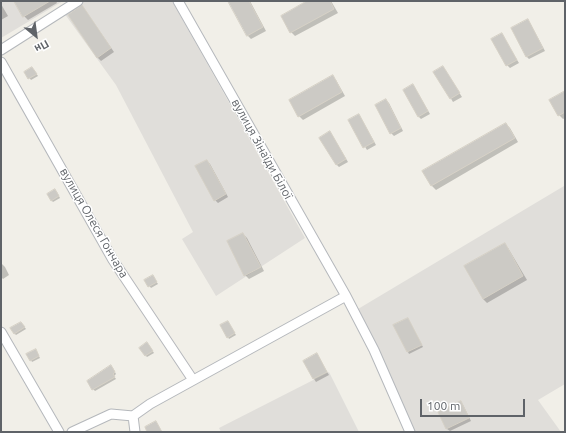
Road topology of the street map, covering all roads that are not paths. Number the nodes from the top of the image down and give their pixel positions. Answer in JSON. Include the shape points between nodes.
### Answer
{"nodes":[{"id":1,"x":78,"y":1,"type":"edge"},
{"id":2,"x":178,"y":1,"type":"edge"},
{"id":3,"x":1,"y":50,"type":"edge"},
{"id":4,"x":1,"y":62,"type":"edge"},
{"id":5,"x":346,"y":296,"type":"junction"},
{"id":6,"x":1,"y":332,"type":"edge"},
{"id":7,"x":194,"y":380,"type":"junction"},
{"id":8,"x":133,"y":416,"type":"junction"},
{"id":9,"x":59,"y":432,"type":"edge"},
{"id":10,"x":72,"y":432,"type":"edge"},
{"id":11,"x":135,"y":432,"type":"edge"},
{"id":12,"x":410,"y":432,"type":"edge"}],
"edges":[{"from":1,"to":3,"type":"street"},
{"from":2,"to":5,"type":"street","name":"вулиця Зінаїди Білої"},
{"from":4,"to":7,"type":"street","name":"вулиця Олеся Гончара","via":[[113,260]]},
{"from":5,"to":7,"type":"street"},
{"from":5,"to":12,"type":"street","name":"вулиця Зінаїди Білої","via":[[374,350]]},
{"from":6,"to":9,"type":"street"},
{"from":7,"to":8,"type":"street"},
{"from":8,"to":10,"type":"street","via":[[111,414]]},
{"from":8,"to":11,"type":"street"}]}
